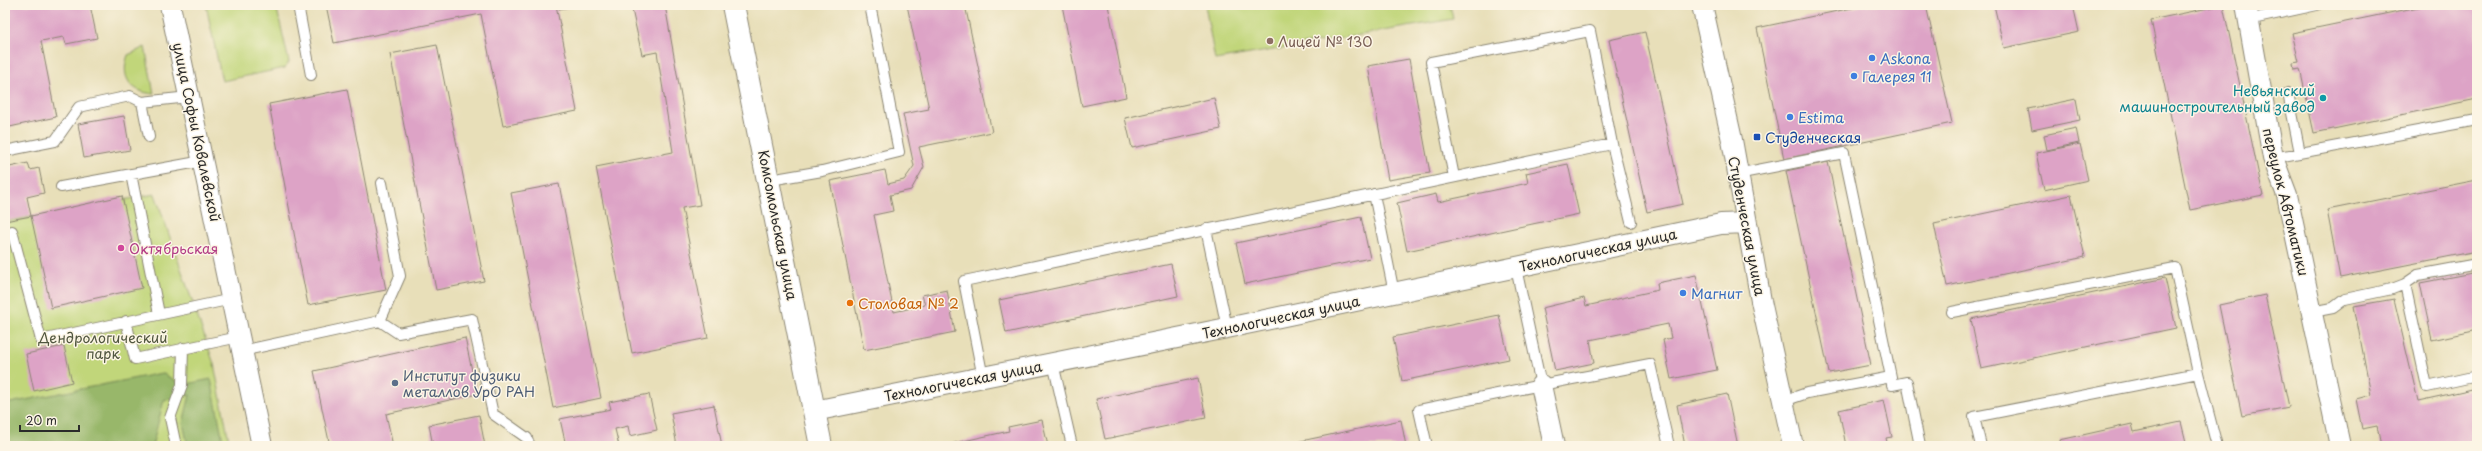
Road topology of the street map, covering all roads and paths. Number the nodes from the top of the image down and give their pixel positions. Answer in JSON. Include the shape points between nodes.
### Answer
{"nodes":[{"id":1,"x":170,"y":5,"type":"edge"},
{"id":2,"x":298,"y":5,"type":"edge"},
{"id":3,"x":733,"y":5,"type":"edge"},
{"id":4,"x":870,"y":5,"type":"edge"},
{"id":5,"x":1702,"y":5,"type":"edge"},
{"id":6,"x":2317,"y":5,"type":"edge"},
{"id":7,"x":2247,"y":12,"type":"edge"},
{"id":8,"x":311,"y":75,"type":"dead end"},
{"id":9,"x":2288,"y":93,"type":"dead end"},
{"id":10,"x":189,"y":97,"type":"junction"},
{"id":11,"x":142,"y":102,"type":"junction"},
{"id":12,"x":2477,"y":120,"type":"edge"},
{"id":13,"x":149,"y":136,"type":"dead end"},
{"id":14,"x":1612,"y":144,"type":"junction"},
{"id":15,"x":5,"y":151,"type":"edge"},
{"id":16,"x":2300,"y":153,"type":"junction"},
{"id":17,"x":2273,"y":158,"type":"junction"},
{"id":18,"x":203,"y":161,"type":"junction"},
{"id":19,"x":131,"y":174,"type":"junction"},
{"id":20,"x":1737,"y":174,"type":"junction"},
{"id":21,"x":1454,"y":177,"type":"junction"},
{"id":22,"x":770,"y":180,"type":"junction"},
{"id":23,"x":382,"y":183,"type":"dead end"},
{"id":24,"x":61,"y":187,"type":"dead end"},
{"id":25,"x":1374,"y":194,"type":"junction"},
{"id":26,"x":1631,"y":222,"type":"dead end"},
{"id":27,"x":1747,"y":223,"type":"junction"},
{"id":28,"x":1206,"y":229,"type":"junction"},
{"id":29,"x":12,"y":231,"type":"dead end"},
{"id":30,"x":2477,"y":264,"type":"edge"},
{"id":31,"x":1516,"y":268,"type":"junction"},
{"id":32,"x":2405,"y":284,"type":"junction"},
{"id":33,"x":1394,"y":293,"type":"junction"},
{"id":34,"x":232,"y":300,"type":"junction"},
{"id":35,"x":1952,"y":312,"type":"dead end"},
{"id":36,"x":2312,"y":312,"type":"junction"},
{"id":37,"x":160,"y":314,"type":"junction"},
{"id":38,"x":126,"y":321,"type":"junction"},
{"id":39,"x":380,"y":321,"type":"junction"},
{"id":40,"x":1227,"y":328,"type":"junction"},
{"id":41,"x":241,"y":344,"type":"junction"},
{"id":42,"x":183,"y":348,"type":"junction"},
{"id":43,"x":1053,"y":363,"type":"junction"},
{"id":44,"x":2198,"y":373,"type":"junction"},
{"id":45,"x":2477,"y":376,"type":"edge"},
{"id":46,"x":983,"y":378,"type":"junction"},
{"id":47,"x":1891,"y":378,"type":"junction"},
{"id":48,"x":1541,"y":385,"type":"junction"},
{"id":49,"x":1784,"y":401,"type":"junction"},
{"id":50,"x":814,"y":411,"type":"junction"},
{"id":51,"x":176,"y":446,"type":"edge"},
{"id":52,"x":262,"y":446,"type":"edge"},
{"id":53,"x":530,"y":446,"type":"edge"},
{"id":54,"x":821,"y":446,"type":"edge"},
{"id":55,"x":1072,"y":446,"type":"edge"},
{"id":56,"x":1427,"y":446,"type":"edge"},
{"id":57,"x":1554,"y":446,"type":"edge"},
{"id":58,"x":1669,"y":446,"type":"edge"},
{"id":59,"x":1793,"y":446,"type":"edge"},
{"id":60,"x":1920,"y":446,"type":"edge"},
{"id":61,"x":1981,"y":446,"type":"edge"},
{"id":62,"x":2217,"y":446,"type":"edge"},
{"id":63,"x":2340,"y":446,"type":"edge"}],
"edges":[{"from":1,"to":10,"type":"street","name":"улица Софьи Ковалевской"},
{"from":2,"to":8,"type":"lane"},
{"from":3,"to":22,"type":"main road","name":"Комсомольская улица"},
{"from":4,"to":22,"type":"lane","via":[[899,152],[822,171]]},
{"from":5,"to":20,"type":"street","name":"Студенческая улица"},
{"from":6,"to":7,"type":"lane"},
{"from":7,"to":17,"type":"street","name":"переулок Автоматики"},
{"from":9,"to":16,"type":"lane"},
{"from":10,"to":11,"type":"lane"},
{"from":10,"to":18,"type":"street","name":"улица Софьи Ковалевской"},
{"from":11,"to":13,"type":"lane"},
{"from":11,"to":15,"type":"lane","via":[[130,96],[78,107],[55,140]]},
{"from":12,"to":16,"type":"lane"},
{"from":14,"to":21,"type":"lane"},
{"from":14,"to":21,"type":"lane","via":[[1590,31],[1431,62]]},
{"from":14,"to":26,"type":"lane"},
{"from":16,"to":17,"type":"lane"},
{"from":17,"to":36,"type":"street","name":"переулок Автоматики","via":[[2287,195]]},
{"from":18,"to":19,"type":"lane"},
{"from":18,"to":34,"type":"street","name":"улица Софьи Ковалевской"},
{"from":19,"to":24,"type":"lane"},
{"from":19,"to":37,"type":"lane"},
{"from":20,"to":27,"type":"street","name":"Студенческая улица"},
{"from":20,"to":47,"type":"lane","via":[[1844,153]]},
{"from":21,"to":25,"type":"lane"},
{"from":22,"to":50,"type":"main road","name":"Комсомольская улица"},
{"from":23,"to":39,"type":"lane","via":[[400,276]]},
{"from":25,"to":28,"type":"lane"},
{"from":25,"to":33,"type":"lane"},
{"from":27,"to":31,"type":"street","name":"Технологическая улица","via":[[1721,224]]},
{"from":27,"to":49,"type":"street","name":"Студенческая улица","via":[[1761,301]]},
{"from":28,"to":40,"type":"lane"},
{"from":28,"to":46,"type":"lane","via":[[964,281]]},
{"from":29,"to":38,"type":"lane","via":[[40,340]]},
{"from":30,"to":32,"type":"lane","via":[[2418,275]]},
{"from":31,"to":33,"type":"street","name":"Технологическая улица"},
{"from":31,"to":48,"type":"lane"},
{"from":32,"to":36,"type":"lane","via":[[2344,299],[2333,308]]},
{"from":32,"to":45,"type":"lane","via":[[2427,387]]},
{"from":33,"to":40,"type":"street","name":"Технологическая улица"},
{"from":34,"to":37,"type":"lane"},
{"from":34,"to":41,"type":"street","name":"улица Софьи Ковалевской"},
{"from":35,"to":44,"type":"lane","via":[[2175,268]]},
{"from":36,"to":63,"type":"street","name":"переулок Автоматики"},
{"from":37,"to":38,"type":"lane"},
{"from":38,"to":42,"type":"lane","via":[[135,359]]},
{"from":39,"to":41,"type":"lane"},
{"from":39,"to":53,"type":"lane","via":[[398,333],[472,319],[493,414],[527,438]]},
{"from":40,"to":43,"type":"street","name":"Технологическая улица"},
{"from":41,"to":42,"type":"lane"},
{"from":41,"to":52,"type":"street","name":"улица Софьи Ковалевской"},
{"from":42,"to":51,"type":"lane","via":[[182,385],[170,418]]},
{"from":43,"to":46,"type":"street","name":"Технологическая улица"},
{"from":43,"to":55,"type":"lane"},
{"from":44,"to":61,"type":"lane","via":[[1974,417]]},
{"from":44,"to":62,"type":"lane"},
{"from":46,"to":50,"type":"street","name":"Технологическая улица"},
{"from":47,"to":49,"type":"lane","via":[[1807,393]]},
{"from":47,"to":60,"type":"lane","via":[[1892,385],[1907,382]]},
{"from":48,"to":56,"type":"lane","via":[[1419,410]]},
{"from":48,"to":57,"type":"street"},
{"from":48,"to":58,"type":"lane","via":[[1650,364]]},
{"from":49,"to":59,"type":"street","name":"Студенческая улица"},
{"from":50,"to":54,"type":"main road","name":"Комсомольская улица"}]}
